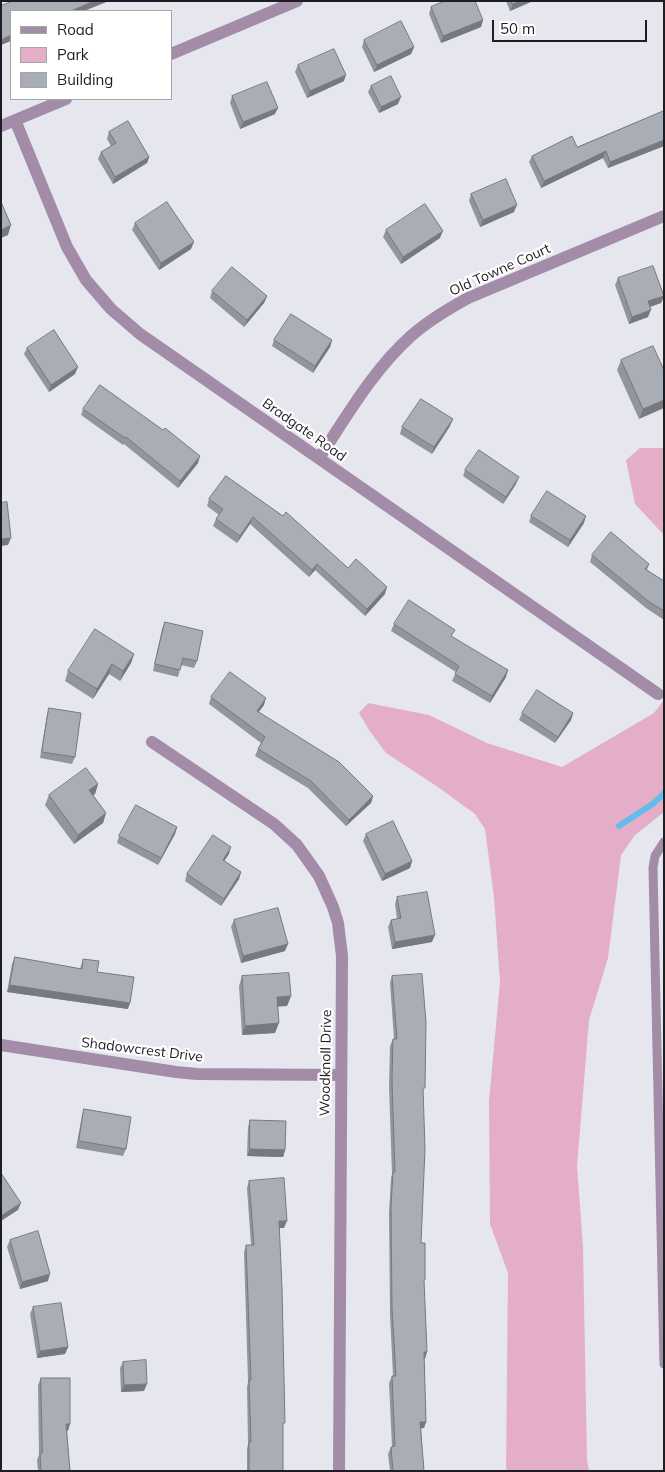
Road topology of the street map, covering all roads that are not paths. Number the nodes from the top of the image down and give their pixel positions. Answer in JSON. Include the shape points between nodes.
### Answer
{"nodes":[{"id":1,"x":297,"y":1,"type":"edge"},
{"id":2,"x":172,"y":54,"type":"edge"},
{"id":3,"x":64,"y":100,"type":"edge"},
{"id":4,"x":15,"y":120,"type":"junction"},
{"id":5,"x":1,"y":126,"type":"edge"},
{"id":6,"x":664,"y":216,"type":"edge"},
{"id":7,"x":319,"y":458,"type":"junction"},
{"id":8,"x":658,"y":694,"type":"dead end"},
{"id":9,"x":152,"y":742,"type":"dead end"},
{"id":10,"x":664,"y":842,"type":"edge"},
{"id":11,"x":1,"y":1045,"type":"edge"},
{"id":12,"x":341,"y":1075,"type":"junction"},
{"id":13,"x":664,"y":1364,"type":"edge"},
{"id":14,"x":339,"y":1471,"type":"edge"}],
"edges":[{"from":1,"to":2,"type":"street"},
{"from":3,"to":4,"type":"street"},
{"from":4,"to":5,"type":"street"},
{"from":4,"to":7,"type":"street","name":"Bradgate Road","via":[[67,247],[86,280],[111,309],[140,334]]},
{"from":6,"to":7,"type":"street","name":"Old Towne Court","via":[[468,298],[440,314],[386,361]]},
{"from":7,"to":8,"type":"street","name":"Bradgate Road"},
{"from":9,"to":12,"type":"street","name":"Woodknoll Drive","via":[[274,824],[297,845],[319,876],[338,923],[342,956]]},
{"from":10,"to":13,"type":"lane","via":[[655,856],[653,868]]},
{"from":11,"to":12,"type":"street","name":"Shadowcrest Drive","via":[[196,1074]]},
{"from":12,"to":14,"type":"street","name":"Woodknoll Drive"}]}
